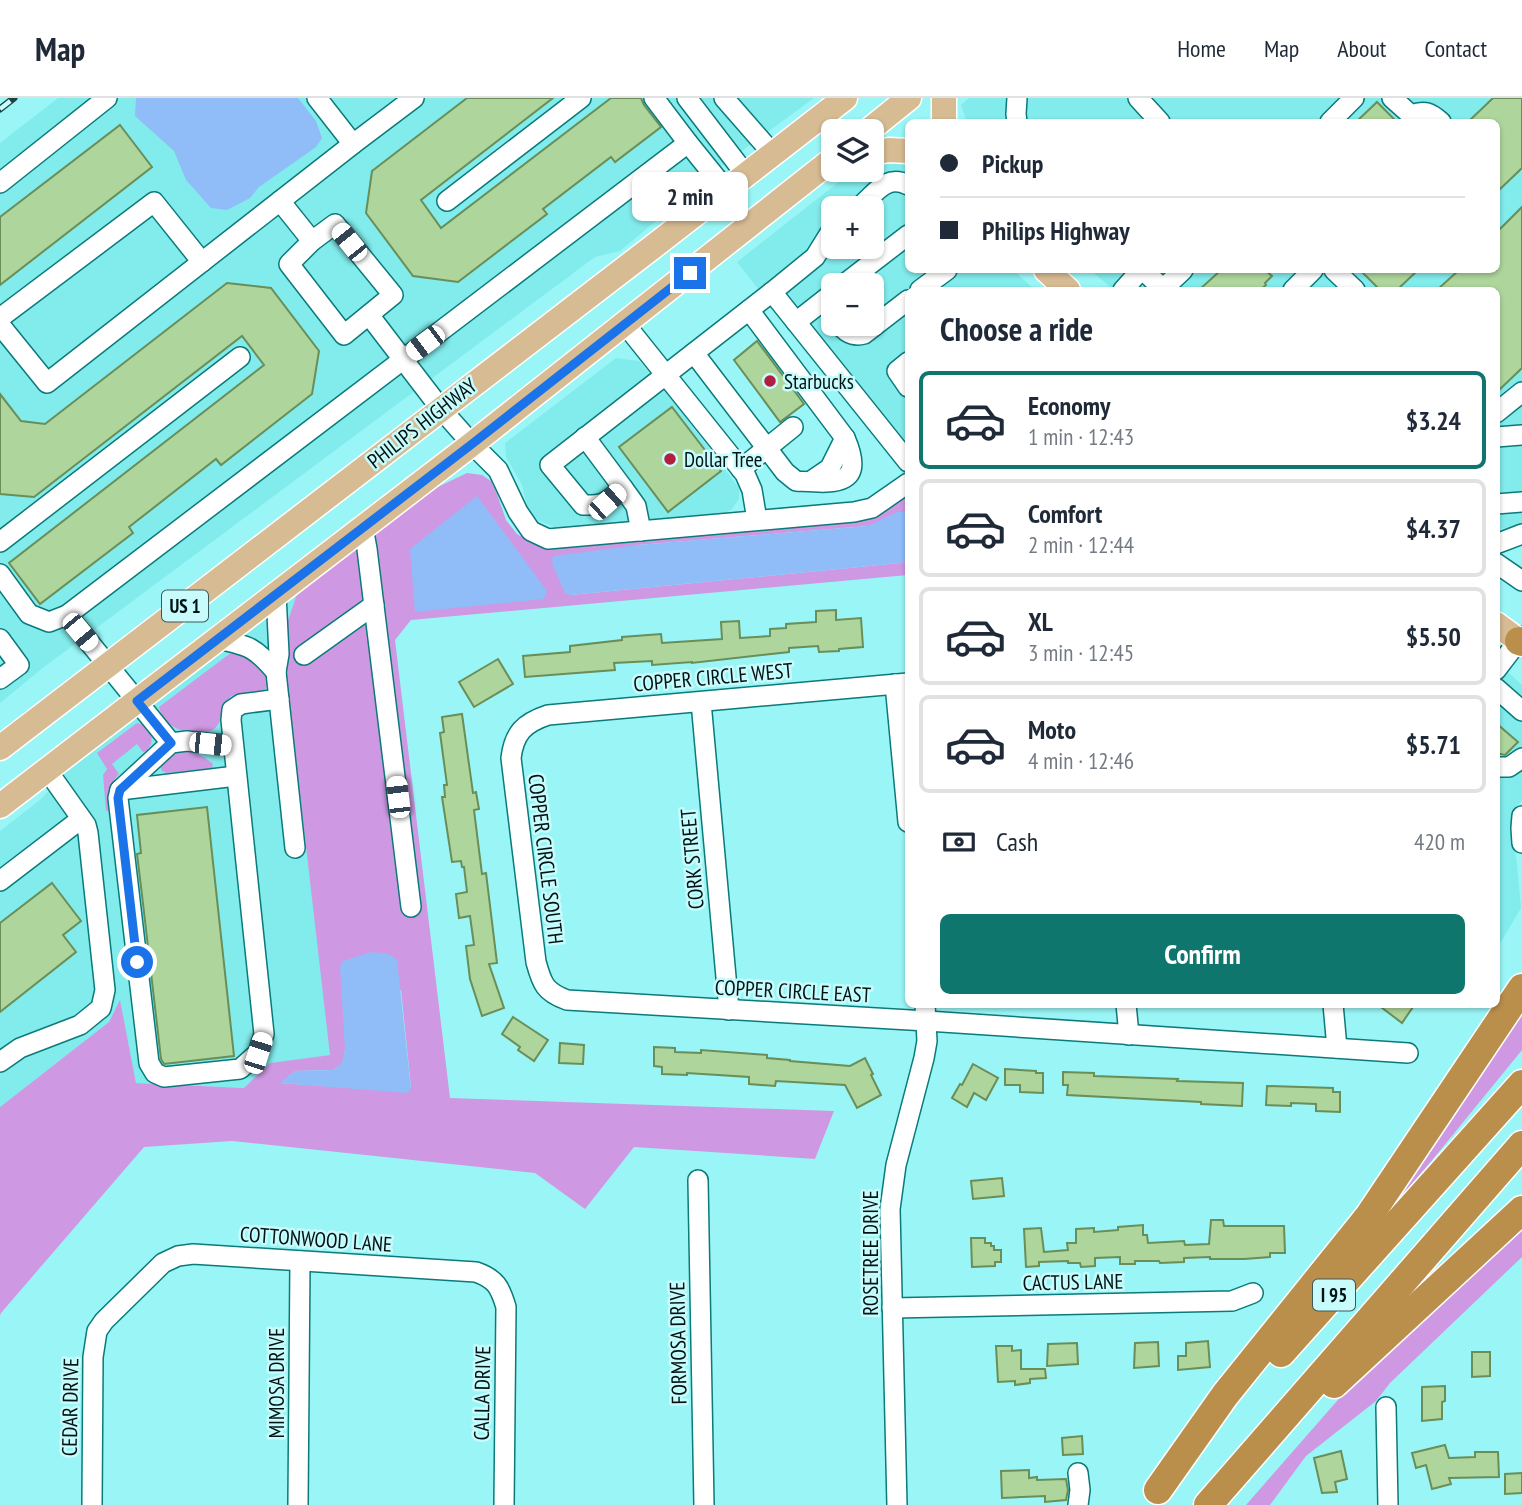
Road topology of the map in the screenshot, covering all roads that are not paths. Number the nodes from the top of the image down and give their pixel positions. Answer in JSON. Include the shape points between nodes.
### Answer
{"nodes":[{"id":1,"x":107,"y":98,"type":"edge"},
{"id":2,"x":317,"y":98,"type":"edge"},
{"id":3,"x":414,"y":98,"type":"edge"},
{"id":4,"x":582,"y":98,"type":"edge"},
{"id":5,"x":653,"y":98,"type":"edge"},
{"id":6,"x":687,"y":98,"type":"edge"},
{"id":7,"x":724,"y":98,"type":"edge"},
{"id":8,"x":845,"y":98,"type":"edge"},
{"id":9,"x":944,"y":98,"type":"edge"},
{"id":10,"x":1017,"y":98,"type":"edge"},
{"id":11,"x":1138,"y":98,"type":"edge"},
{"id":12,"x":1354,"y":98,"type":"edge"},
{"id":13,"x":1392,"y":98,"type":"edge"},
{"id":14,"x":907,"y":105,"type":"edge"},
{"id":15,"x":819,"y":106,"type":"edge"},
{"id":16,"x":944,"y":119,"type":"edge"},
{"id":17,"x":1017,"y":119,"type":"edge"},
{"id":18,"x":1157,"y":119,"type":"edge"},
{"id":19,"x":1332,"y":119,"type":"edge"},
{"id":20,"x":1438,"y":119,"type":"edge"},
{"id":21,"x":884,"y":120,"type":"edge"},
{"id":22,"x":688,"y":143,"type":"junction"},
{"id":23,"x":353,"y":144,"type":"junction"},
{"id":24,"x":884,"y":151,"type":"edge"},
{"id":25,"x":905,"y":151,"type":"edge"},
{"id":26,"x":773,"y":154,"type":"junction"},
{"id":27,"x":821,"y":170,"type":"edge"},
{"id":28,"x":746,"y":175,"type":"junction"},
{"id":29,"x":0,"y":183,"type":"edge"},
{"id":30,"x":905,"y":184,"type":"edge"},
{"id":31,"x":726,"y":190,"type":"junction"},
{"id":32,"x":871,"y":196,"type":"edge"},
{"id":33,"x":280,"y":201,"type":"junction"},
{"id":34,"x":447,"y":201,"type":"dead end"},
{"id":35,"x":905,"y":237,"type":"edge"},
{"id":36,"x":313,"y":241,"type":"junction"},
{"id":37,"x":821,"y":247,"type":"edge"},
{"id":38,"x":202,"y":262,"type":"junction"},
{"id":39,"x":859,"y":273,"type":"edge"},
{"id":40,"x":943,"y":273,"type":"edge"},
{"id":41,"x":1049,"y":273,"type":"edge"},
{"id":42,"x":1139,"y":273,"type":"edge"},
{"id":43,"x":1145,"y":273,"type":"edge"},
{"id":44,"x":1180,"y":273,"type":"edge"},
{"id":45,"x":1310,"y":273,"type":"edge"},
{"id":46,"x":1337,"y":273,"type":"edge"},
{"id":47,"x":924,"y":287,"type":"edge"},
{"id":48,"x":1065,"y":287,"type":"edge"},
{"id":49,"x":1126,"y":287,"type":"edge"},
{"id":50,"x":1160,"y":287,"type":"edge"},
{"id":51,"x":1166,"y":287,"type":"edge"},
{"id":52,"x":1296,"y":287,"type":"edge"},
{"id":53,"x":1352,"y":287,"type":"edge"},
{"id":54,"x":772,"y":292,"type":"junction"},
{"id":55,"x":905,"y":302,"type":"edge"},
{"id":56,"x":821,"y":308,"type":"edge"},
{"id":57,"x":749,"y":310,"type":"junction"},
{"id":58,"x":369,"y":315,"type":"junction"},
{"id":59,"x":0,"y":318,"type":"edge"},
{"id":60,"x":884,"y":319,"type":"edge"},
{"id":61,"x":796,"y":322,"type":"junction"},
{"id":62,"x":625,"y":324,"type":"junction"},
{"id":63,"x":0,"y":326,"type":"edge"},
{"id":64,"x":694,"y":353,"type":"junction"},
{"id":65,"x":240,"y":357,"type":"dead end"},
{"id":66,"x":404,"y":360,"type":"junction"},
{"id":67,"x":905,"y":364,"type":"edge"},
{"id":68,"x":666,"y":375,"type":"junction"},
{"id":69,"x":905,"y":383,"type":"edge"},
{"id":70,"x":1521,"y":395,"type":"edge"},
{"id":71,"x":441,"y":409,"type":"junction"},
{"id":72,"x":1500,"y":409,"type":"edge"},
{"id":73,"x":793,"y":427,"type":"dead end"},
{"id":74,"x":1522,"y":435,"type":"edge"},
{"id":75,"x":1500,"y":437,"type":"edge"},
{"id":76,"x":585,"y":438,"type":"junction"},
{"id":77,"x":472,"y":444,"type":"junction"},
{"id":78,"x":767,"y":449,"type":"junction"},
{"id":79,"x":905,"y":458,"type":"edge"},
{"id":80,"x":741,"y":469,"type":"junction"},
{"id":81,"x":905,"y":485,"type":"edge"},
{"id":82,"x":623,"y":488,"type":"junction"},
{"id":83,"x":1522,"y":502,"type":"edge"},
{"id":84,"x":1500,"y":504,"type":"edge"},
{"id":85,"x":757,"y":520,"type":"junction"},
{"id":86,"x":363,"y":527,"type":"junction"},
{"id":87,"x":641,"y":531,"type":"junction"},
{"id":88,"x":1522,"y":534,"type":"edge"},
{"id":89,"x":0,"y":541,"type":"edge"},
{"id":90,"x":1500,"y":542,"type":"edge"},
{"id":91,"x":1500,"y":566,"type":"edge"},
{"id":92,"x":0,"y":574,"type":"edge"},
{"id":93,"x":1519,"y":575,"type":"edge"},
{"id":94,"x":276,"y":594,"type":"junction"},
{"id":95,"x":374,"y":605,"type":"junction"},
{"id":96,"x":67,"y":615,"type":"junction"},
{"id":97,"x":1500,"y":627,"type":"edge"},
{"id":98,"x":0,"y":639,"type":"edge"},
{"id":99,"x":218,"y":639,"type":"junction"},
{"id":100,"x":1521,"y":641,"type":"edge"},
{"id":101,"x":304,"y":655,"type":"dead end"},
{"id":102,"x":108,"y":665,"type":"junction"},
{"id":103,"x":1500,"y":665,"type":"edge"},
{"id":104,"x":276,"y":672,"type":"junction"},
{"id":105,"x":0,"y":679,"type":"edge"},
{"id":106,"x":902,"y":683,"type":"edge"},
{"id":107,"x":1500,"y":692,"type":"edge"},
{"id":108,"x":279,"y":699,"type":"junction"},
{"id":109,"x":137,"y":701,"type":"junction"},
{"id":110,"x":701,"y":702,"type":"junction"},
{"id":111,"x":1522,"y":711,"type":"edge"},
{"id":112,"x":525,"y":726,"type":"joint"},
{"id":113,"x":171,"y":743,"type":"junction"},
{"id":114,"x":233,"y":746,"type":"junction"},
{"id":115,"x":0,"y":748,"type":"edge"},
{"id":116,"x":905,"y":752,"type":"edge"},
{"id":117,"x":1522,"y":758,"type":"edge"},
{"id":118,"x":1500,"y":767,"type":"edge"},
{"id":119,"x":47,"y":770,"type":"junction"},
{"id":120,"x":236,"y":776,"type":"junction"},
{"id":121,"x":120,"y":790,"type":"junction"},
{"id":122,"x":0,"y":806,"type":"edge"},
{"id":123,"x":1522,"y":816,"type":"edge"},
{"id":124,"x":81,"y":819,"type":"junction"},
{"id":125,"x":1522,"y":843,"type":"edge"},
{"id":126,"x":295,"y":848,"type":"dead end"},
{"id":127,"x":0,"y":881,"type":"edge"},
{"id":128,"x":411,"y":907,"type":"dead end"},
{"id":129,"x":1522,"y":988,"type":"edge"},
{"id":130,"x":554,"y":996,"type":"joint"},
{"id":131,"x":1126,"y":1008,"type":"edge"},
{"id":132,"x":1333,"y":1008,"type":"edge"},
{"id":133,"x":729,"y":1010,"type":"junction"},
{"id":134,"x":926,"y":1013,"type":"edge"},
{"id":135,"x":1129,"y":1035,"type":"junction"},
{"id":136,"x":1337,"y":1048,"type":"junction"},
{"id":137,"x":1408,"y":1053,"type":"dead end"},
{"id":138,"x":0,"y":1062,"type":"edge"},
{"id":139,"x":1522,"y":1084,"type":"edge"},
{"id":140,"x":1522,"y":1145,"type":"edge"},
{"id":141,"x":698,"y":1180,"type":"dead end"},
{"id":142,"x":1522,"y":1210,"type":"edge"},
{"id":143,"x":300,"y":1261,"type":"junction"},
{"id":144,"x":496,"y":1283,"type":"joint"},
{"id":145,"x":140,"y":1286,"type":"joint"},
{"id":146,"x":1253,"y":1293,"type":"dead end"},
{"id":147,"x":892,"y":1308,"type":"junction"},
{"id":148,"x":1385,"y":1407,"type":"dead end"},
{"id":149,"x":1078,"y":1473,"type":"dead end"},
{"id":150,"x":1227,"y":1483,"type":"junction"},
{"id":151,"x":1152,"y":1497,"type":"edge"},
{"id":152,"x":92,"y":1505,"type":"edge"},
{"id":153,"x":298,"y":1505,"type":"edge"},
{"id":154,"x":504,"y":1505,"type":"edge"},
{"id":155,"x":704,"y":1505,"type":"edge"},
{"id":156,"x":897,"y":1505,"type":"edge"},
{"id":157,"x":1078,"y":1505,"type":"edge"},
{"id":158,"x":1208,"y":1505,"type":"edge"},
{"id":159,"x":1388,"y":1505,"type":"edge"}],
"edges":[{"from":1,"to":29,"type":"street"},
{"from":2,"to":23,"type":"street"},
{"from":3,"to":23,"type":"street"},
{"from":4,"to":34,"type":"street"},
{"from":5,"to":22,"type":"street"},
{"from":6,"to":28,"type":"street"},
{"from":7,"to":26,"type":"street"},
{"from":8,"to":15,"type":"main road","name":"PHILIPS HIGHWAY","number":"US 1"},
{"from":9,"to":16,"type":"main road"},
{"from":10,"to":17,"type":"street"},
{"from":11,"to":18,"type":"street"},
{"from":12,"to":19,"type":"street"},
{"from":13,"to":20,"type":"street","via":[[1411,115],[1421,111]]},
{"from":14,"to":21,"type":"main road"},
{"from":15,"to":26,"type":"main road","name":"PHILIPS HIGHWAY","number":"US 1"},
{"from":22,"to":31,"type":"street"},
{"from":22,"to":66,"type":"street"},
{"from":23,"to":33,"type":"street"},
{"from":24,"to":25,"type":"main road"},
{"from":26,"to":28,"type":"main road","name":"PHILIPS HIGHWAY","number":"US 1"},
{"from":27,"to":62,"type":"main road","number":"US 1"},
{"from":28,"to":31,"type":"main road","name":"PHILIPS HIGHWAY","number":"US 1"},
{"from":30,"to":32,"type":"street","via":[[889,182]]},
{"from":31,"to":71,"type":"main road","name":"PHILIPS HIGHWAY","number":"US 1"},
{"from":33,"to":36,"type":"street"},
{"from":33,"to":38,"type":"street"},
{"from":35,"to":39,"type":"street"},
{"from":36,"to":58,"type":"street","via":[[335,224],[393,295]]},
{"from":36,"to":58,"type":"street","via":[[289,264],[344,335]]},
{"from":37,"to":54,"type":"street"},
{"from":38,"to":59,"type":"street","via":[[154,202]]},
{"from":38,"to":63,"type":"street","via":[[47,383]]},
{"from":40,"to":47,"type":"street"},
{"from":41,"to":48,"type":"main road"},
{"from":42,"to":49,"type":"street"},
{"from":43,"to":50,"type":"street"},
{"from":44,"to":51,"type":"street"},
{"from":45,"to":52,"type":"street"},
{"from":46,"to":53,"type":"street"},
{"from":54,"to":57,"type":"street"},
{"from":54,"to":61,"type":"street"},
{"from":55,"to":60,"type":"street"},
{"from":56,"to":61,"type":"street"},
{"from":57,"to":64,"type":"street"},
{"from":57,"to":78,"type":"street","via":[[845,438],[853,465],[842,481],[796,481]]},
{"from":58,"to":66,"type":"street"},
{"from":61,"to":79,"type":"street"},
{"from":62,"to":68,"type":"street"},
{"from":62,"to":77,"type":"main road","number":"US 1"},
{"from":64,"to":68,"type":"street"},
{"from":64,"to":78,"type":"street"},
{"from":65,"to":89,"type":"street"},
{"from":66,"to":71,"type":"street"},
{"from":66,"to":96,"type":"street"},
{"from":67,"to":69,"type":"street","via":[[897,371]]},
{"from":68,"to":76,"type":"street"},
{"from":68,"to":80,"type":"street"},
{"from":70,"to":72,"type":"street"},
{"from":71,"to":77,"type":"street"},
{"from":71,"to":102,"type":"main road","name":"PHILIPS HIGHWAY","number":"US 1"},
{"from":73,"to":78,"type":"street"},
{"from":74,"to":75,"type":"street"},
{"from":76,"to":82,"type":"street"},
{"from":76,"to":82,"type":"street","via":[[550,465],[583,505],[598,506]]},
{"from":77,"to":86,"type":"main road","number":"US 1"},
{"from":77,"to":87,"type":"street","via":[[498,470],[531,531],[548,539]]},
{"from":78,"to":80,"type":"street"},
{"from":80,"to":85,"type":"street","via":[[752,490]]},
{"from":81,"to":85,"type":"street","via":[[872,508]]},
{"from":82,"to":87,"type":"street","via":[[636,506]]},
{"from":83,"to":84,"type":"street"},
{"from":85,"to":87,"type":"street"},
{"from":86,"to":94,"type":"main road","number":"US 1"},
{"from":86,"to":95,"type":"street"},
{"from":88,"to":90,"type":"street"},
{"from":91,"to":93,"type":"street"},
{"from":92,"to":96,"type":"street","via":[[29,614],[49,622]]},
{"from":94,"to":99,"type":"main road","number":"US 1"},
{"from":94,"to":104,"type":"street"},
{"from":95,"to":101,"type":"street"},
{"from":95,"to":128,"type":"street"},
{"from":96,"to":102,"type":"street"},
{"from":97,"to":100,"type":"main road"},
{"from":98,"to":105,"type":"street","via":[[19,665]]},
{"from":99,"to":104,"type":"street","via":[[250,646]]},
{"from":99,"to":109,"type":"main road","number":"US 1"},
{"from":100,"to":103,"type":"street"},
{"from":102,"to":109,"type":"street"},
{"from":102,"to":115,"type":"main road","name":"PHILIPS HIGHWAY","number":"US 1"},
{"from":104,"to":108,"type":"street"},
{"from":106,"to":110,"type":"street","name":"COPPER CIRCLE WEST"},
{"from":106,"to":116,"type":"street"},
{"from":107,"to":111,"type":"street"},
{"from":108,"to":114,"type":"street","via":[[240,704],[232,710]]},
{"from":108,"to":126,"type":"street"},
{"from":109,"to":113,"type":"street"},
{"from":109,"to":119,"type":"main road","number":"US 1"},
{"from":110,"to":112,"type":"street","name":"COPPER CIRCLE WEST","via":[[548,715]]},
{"from":110,"to":133,"type":"street","name":"CORK STREET"},
{"from":112,"to":130,"type":"street","name":"COPPER CIRCLE SOUTH","via":[[518,733],[511,758],[536,962],[545,987]]},
{"from":113,"to":114,"type":"street"},
{"from":113,"to":121,"type":"street"},
{"from":114,"to":120,"type":"street"},
{"from":117,"to":118,"type":"street"},
{"from":119,"to":122,"type":"main road","number":"US 1"},
{"from":119,"to":124,"type":"street"},
{"from":120,"to":121,"type":"street"},
{"from":120,"to":121,"type":"street","via":[[264,1034],[258,1053],[240,1069],[164,1077],[149,1063]]},
{"from":123,"to":125,"type":"street"},
{"from":124,"to":127,"type":"street"},
{"from":124,"to":138,"type":"street","via":[[88,833],[105,990],[101,1008],[79,1025],[20,1048]]},
{"from":129,"to":151,"type":"highway","via":[[1369,1216],[1225,1395]]},
{"from":130,"to":133,"type":"street","name":"COPPER CIRCLE EAST"},
{"from":131,"to":135,"type":"street"},
{"from":132,"to":136,"type":"street"},
{"from":133,"to":134,"type":"street","name":"COPPER CIRCLE EAST"},
{"from":134,"to":135,"type":"street","name":"COPPER CIRCLE EAST"},
{"from":134,"to":147,"type":"street","name":"ROSETREE DRIVE","via":[[924,1058],[892,1183]]},
{"from":135,"to":136,"type":"street","name":"COPPER CIRCLE EAST"},
{"from":136,"to":137,"type":"street","name":"COPPER CIRCLE EAST"},
{"from":139,"to":151,"type":"highway","number":"I 95"},
{"from":140,"to":150,"type":"highway","number":"I 95"},
{"from":141,"to":155,"type":"street","name":"FORMOSA DRIVE"},
{"from":142,"to":150,"type":"highway"},
{"from":143,"to":144,"type":"street","name":"COTTONWOOD LANE","via":[[476,1272]]},
{"from":143,"to":145,"type":"street","name":"COTTONWOOD LANE","via":[[178,1256],[163,1263]]},
{"from":143,"to":153,"type":"street","name":"MIMOSA DRIVE"},
{"from":144,"to":154,"type":"street","name":"CALLA DRIVE","via":[[506,1307]]},
{"from":145,"to":152,"type":"street","name":"CEDAR DRIVE","via":[[104,1321],[94,1343]]},
{"from":146,"to":147,"type":"street","name":"CACTUS LANE","via":[[1232,1301]]},
{"from":147,"to":156,"type":"street","name":"ROSETREE DRIVE"},
{"from":148,"to":159,"type":"street"},
{"from":149,"to":157,"type":"street"},
{"from":150,"to":158,"type":"highway","number":"I 95"}]}
